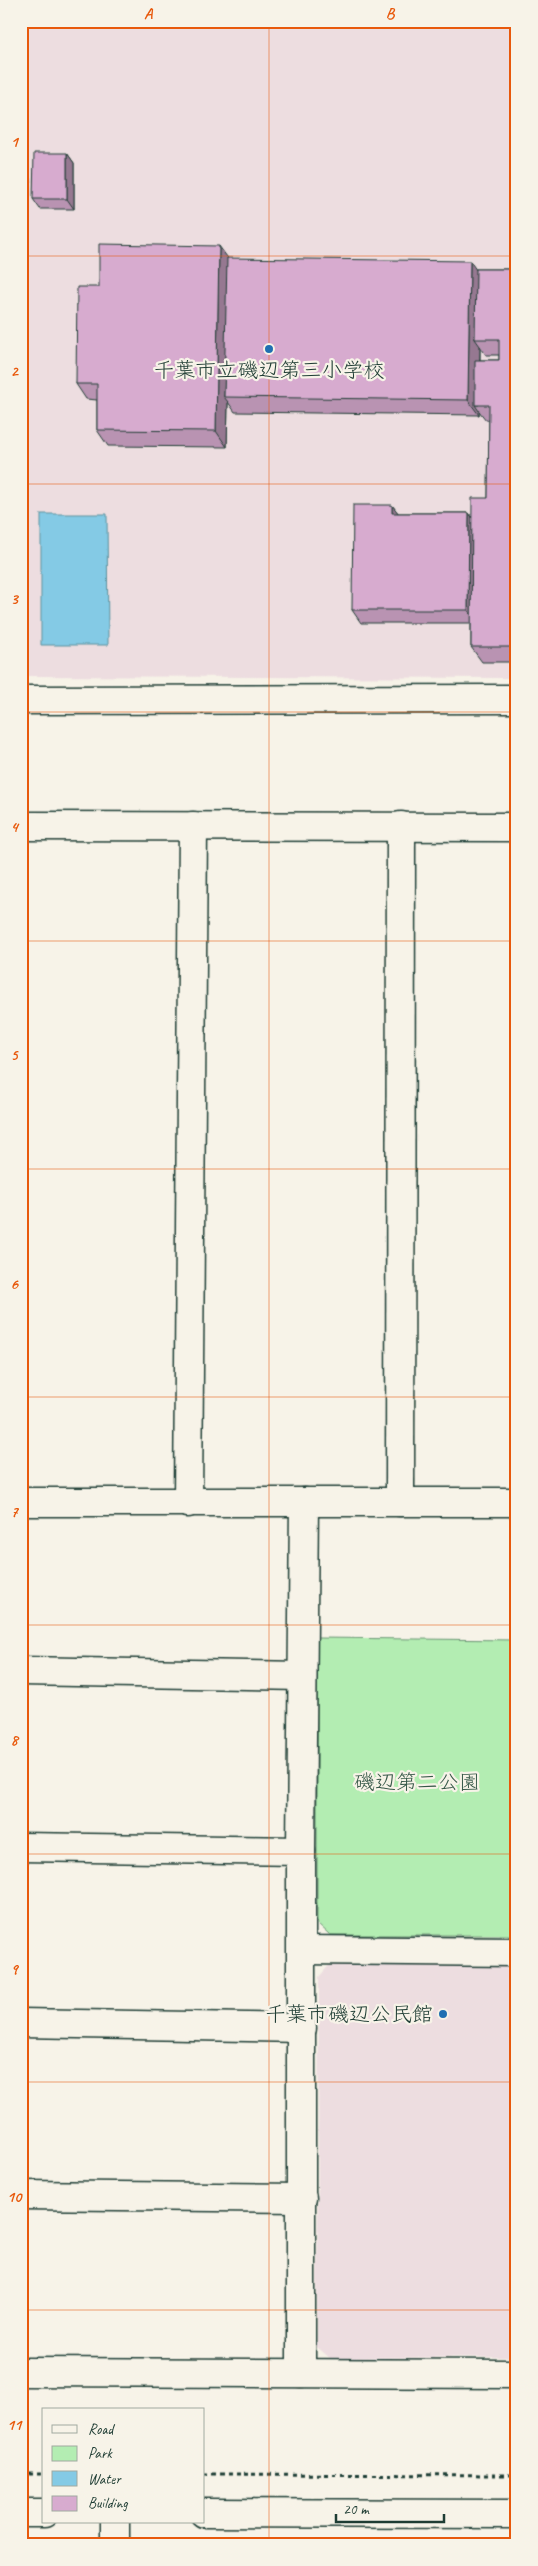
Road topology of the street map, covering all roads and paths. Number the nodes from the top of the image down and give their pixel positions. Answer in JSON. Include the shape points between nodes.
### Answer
{"nodes":[{"id":1,"x":517,"y":699,"type":"edge"},
{"id":2,"x":21,"y":700,"type":"edge"},
{"id":3,"x":21,"y":826,"type":"edge"},
{"id":4,"x":193,"y":826,"type":"junction"},
{"id":5,"x":402,"y":826,"type":"junction"},
{"id":6,"x":517,"y":827,"type":"edge"},
{"id":7,"x":21,"y":1502,"type":"edge"},
{"id":8,"x":304,"y":1502,"type":"junction"},
{"id":9,"x":400,"y":1502,"type":"junction"},
{"id":10,"x":517,"y":1502,"type":"edge"},
{"id":11,"x":188,"y":1503,"type":"junction"},
{"id":12,"x":21,"y":1672,"type":"edge"},
{"id":13,"x":302,"y":1676,"type":"junction"},
{"id":14,"x":21,"y":1847,"type":"edge"},
{"id":15,"x":301,"y":1851,"type":"junction"},
{"id":16,"x":302,"y":1950,"type":"junction"},
{"id":17,"x":517,"y":1952,"type":"edge"},
{"id":18,"x":21,"y":2023,"type":"edge"},
{"id":19,"x":302,"y":2028,"type":"junction"},
{"id":20,"x":21,"y":2195,"type":"edge"},
{"id":21,"x":302,"y":2198,"type":"junction"},
{"id":22,"x":21,"y":2372,"type":"edge"},
{"id":23,"x":301,"y":2373,"type":"junction"},
{"id":24,"x":517,"y":2374,"type":"edge"},
{"id":25,"x":21,"y":2474,"type":"edge"},
{"id":26,"x":42,"y":2474,"type":"edge"},
{"id":27,"x":205,"y":2474,"type":"edge"},
{"id":28,"x":517,"y":2475,"type":"edge"},
{"id":29,"x":21,"y":2513,"type":"edge"},
{"id":30,"x":42,"y":2513,"type":"edge"},
{"id":31,"x":205,"y":2513,"type":"edge"},
{"id":32,"x":517,"y":2514,"type":"edge"},
{"id":33,"x":115,"y":2524,"type":"edge"},
{"id":34,"x":115,"y":2545,"type":"edge"}],
"edges":[{"from":1,"to":2,"type":"street"},
{"from":3,"to":4,"type":"street"},
{"from":4,"to":5,"type":"street"},
{"from":4,"to":11,"type":"street"},
{"from":5,"to":6,"type":"street"},
{"from":5,"to":9,"type":"street"},
{"from":7,"to":11,"type":"street"},
{"from":8,"to":9,"type":"street"},
{"from":8,"to":11,"type":"street"},
{"from":8,"to":13,"type":"street"},
{"from":9,"to":10,"type":"street"},
{"from":12,"to":13,"type":"street"},
{"from":13,"to":15,"type":"street"},
{"from":14,"to":15,"type":"street"},
{"from":15,"to":16,"type":"street"},
{"from":16,"to":17,"type":"street"},
{"from":16,"to":19,"type":"street"},
{"from":18,"to":19,"type":"street"},
{"from":19,"to":21,"type":"street"},
{"from":20,"to":21,"type":"street"},
{"from":21,"to":23,"type":"street"},
{"from":22,"to":23,"type":"street"},
{"from":23,"to":24,"type":"street"},
{"from":25,"to":26,"type":"path"},
{"from":27,"to":28,"type":"path"},
{"from":29,"to":30,"type":"street"},
{"from":31,"to":32,"type":"street"},
{"from":33,"to":34,"type":"street"}]}
